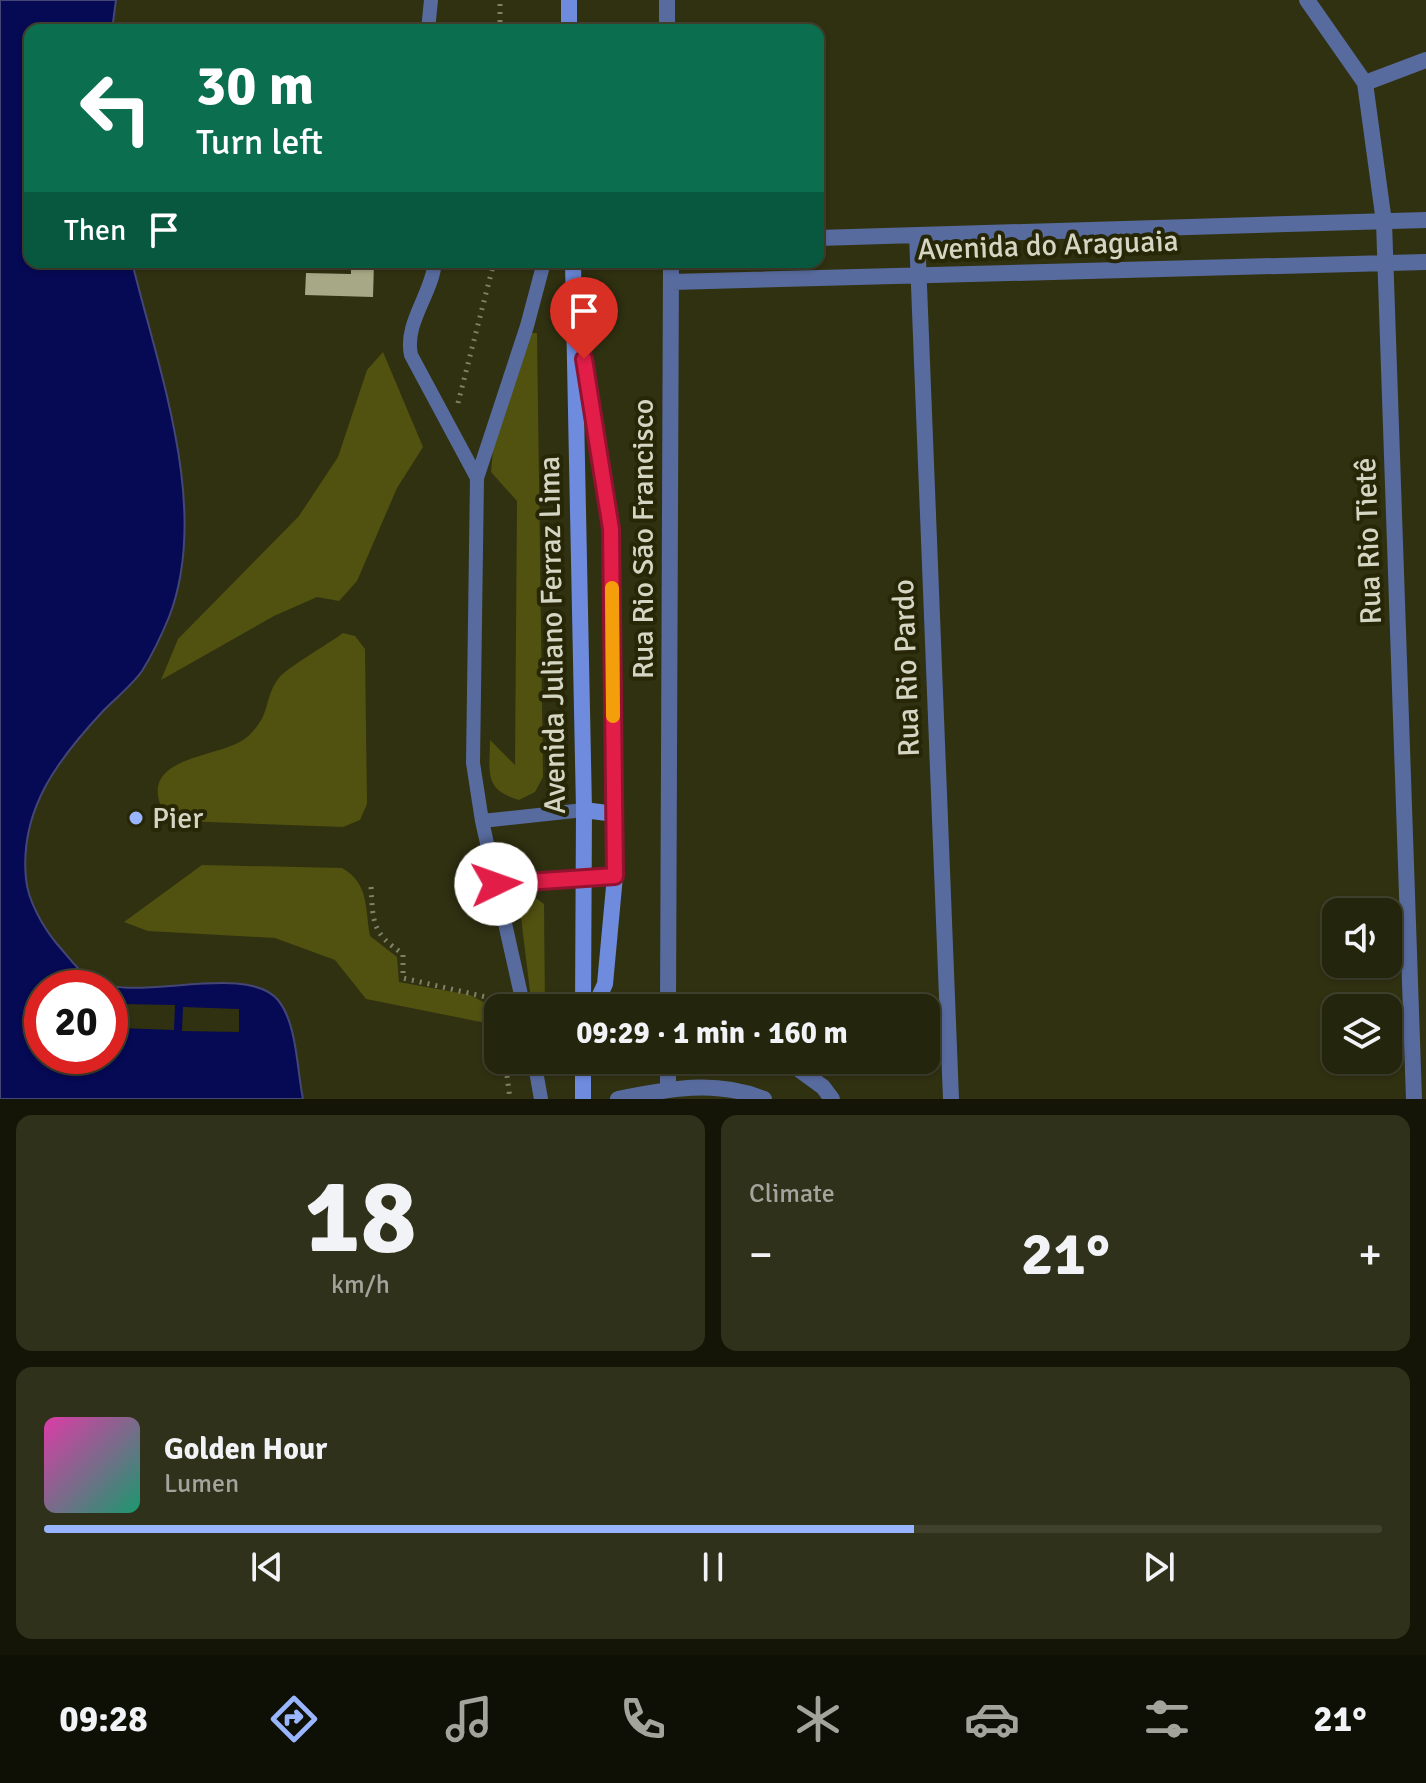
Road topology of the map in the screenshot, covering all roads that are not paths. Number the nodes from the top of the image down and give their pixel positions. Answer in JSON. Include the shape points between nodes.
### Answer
{"nodes":[{"id":1,"x":431,"y":0,"type":"edge"},
{"id":2,"x":569,"y":0,"type":"edge"},
{"id":3,"x":667,"y":0,"type":"edge"},
{"id":4,"x":1307,"y":0,"type":"edge"},
{"id":5,"x":429,"y":24,"type":"edge"},
{"id":6,"x":569,"y":24,"type":"edge"},
{"id":7,"x":667,"y":24,"type":"edge"},
{"id":8,"x":1426,"y":60,"type":"edge"},
{"id":9,"x":1365,"y":83,"type":"junction"},
{"id":10,"x":1426,"y":220,"type":"edge"},
{"id":11,"x":1384,"y":222,"type":"junction"},
{"id":12,"x":917,"y":235,"type":"junction"},
{"id":13,"x":824,"y":238,"type":"edge"},
{"id":14,"x":1426,"y":262,"type":"edge"},
{"id":15,"x":1388,"y":263,"type":"junction"},
{"id":16,"x":435,"y":268,"type":"edge"},
{"id":17,"x":542,"y":268,"type":"edge"},
{"id":18,"x":573,"y":268,"type":"edge"},
{"id":19,"x":671,"y":268,"type":"edge"},
{"id":20,"x":918,"y":276,"type":"junction"},
{"id":21,"x":672,"y":282,"type":"junction"},
{"id":22,"x":574,"y":303,"type":"junction"},
{"id":23,"x":477,"y":478,"type":"junction"},
{"id":24,"x":584,"y":810,"type":"junction"},
{"id":25,"x":615,"y":814,"type":"junction"},
{"id":26,"x":482,"y":821,"type":"junction"},
{"id":27,"x":615,"y":876,"type":"junction"},
{"id":28,"x":581,"y":879,"type":"junction"},
{"id":29,"x":496,"y":884,"type":"junction"},
{"id":30,"x":521,"y":994,"type":"edge"},
{"id":31,"x":583,"y":994,"type":"edge"},
{"id":32,"x":600,"y":994,"type":"edge"},
{"id":33,"x":668,"y":994,"type":"edge"},
{"id":34,"x":537,"y":1074,"type":"edge"},
{"id":35,"x":583,"y":1074,"type":"edge"},
{"id":36,"x":668,"y":1074,"type":"edge"},
{"id":37,"x":805,"y":1074,"type":"edge"},
{"id":38,"x":668,"y":1089,"type":"junction"},
{"id":39,"x":541,"y":1099,"type":"edge"},
{"id":40,"x":583,"y":1099,"type":"edge"},
{"id":41,"x":618,"y":1099,"type":"edge"},
{"id":42,"x":764,"y":1099,"type":"edge"},
{"id":43,"x":832,"y":1099,"type":"edge"},
{"id":44,"x":951,"y":1099,"type":"edge"},
{"id":45,"x":1414,"y":1099,"type":"edge"}],
"edges":[{"from":1,"to":5,"type":"lane"},
{"from":2,"to":6,"type":"main road"},
{"from":3,"to":7,"type":"street"},
{"from":4,"to":9,"type":"street","name":"Rua Rio Tietê"},
{"from":8,"to":9,"type":"street"},
{"from":9,"to":11,"type":"street","name":"Rua Rio Tietê"},
{"from":10,"to":11,"type":"street","name":"Avenida do Araguaia"},
{"from":11,"to":12,"type":"street","name":"Avenida do Araguaia"},
{"from":11,"to":15,"type":"street","name":"Rua Rio Tietê"},
{"from":12,"to":13,"type":"street","name":"Avenida do Araguaia"},
{"from":12,"to":20,"type":"street","name":"Rua Rio Pardo"},
{"from":14,"to":15,"type":"street","name":"Avenida do Araguaia"},
{"from":15,"to":20,"type":"street","name":"Avenida do Araguaia"},
{"from":15,"to":45,"type":"street","name":"Rua Rio Tietê"},
{"from":16,"to":23,"type":"lane","via":[[409,344],[411,355]]},
{"from":17,"to":23,"type":"lane"},
{"from":18,"to":22,"type":"main road","name":"Avenida Juliano Ferraz Lima"},
{"from":19,"to":21,"type":"street","name":"Rua Rio São Francisco"},
{"from":20,"to":21,"type":"street","name":"Avenida do Araguaia"},
{"from":20,"to":44,"type":"street","name":"Rua Rio Pardo"},
{"from":21,"to":33,"type":"street","name":"Rua Rio São Francisco"},
{"from":22,"to":24,"type":"main road","name":"Avenida Juliano Ferraz Lima"},
{"from":22,"to":25,"type":"main road","via":[[611,529]]},
{"from":23,"to":26,"type":"lane","via":[[473,763]]},
{"from":24,"to":25,"type":"main road"},
{"from":24,"to":26,"type":"lane"},
{"from":24,"to":28,"type":"main road","name":"Avenida Juliano Ferraz Lima"},
{"from":25,"to":27,"type":"main road"},
{"from":26,"to":29,"type":"lane"},
{"from":27,"to":28,"type":"main road"},
{"from":27,"to":32,"type":"main road"},
{"from":28,"to":29,"type":"lane"},
{"from":28,"to":31,"type":"main road","name":"Avenida Juliano Ferraz Lima"},
{"from":29,"to":30,"type":"lane"},
{"from":34,"to":39,"type":"lane"},
{"from":35,"to":40,"type":"main road"},
{"from":36,"to":38,"type":"street"},
{"from":37,"to":43,"type":"street"},
{"from":38,"to":41,"type":"street"},
{"from":38,"to":42,"type":"street","via":[[708,1086]]}]}
